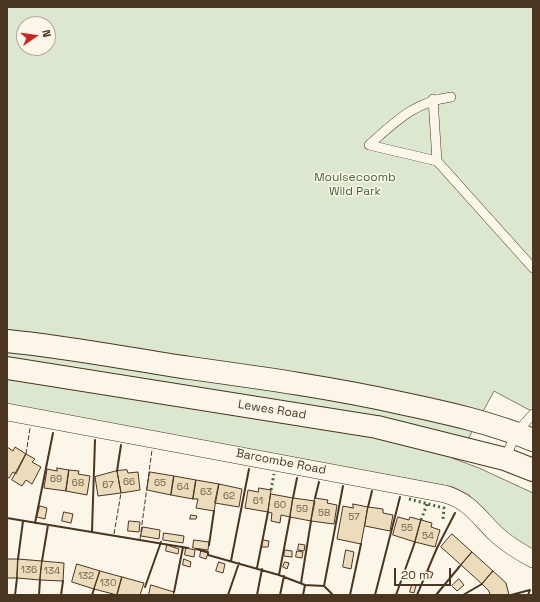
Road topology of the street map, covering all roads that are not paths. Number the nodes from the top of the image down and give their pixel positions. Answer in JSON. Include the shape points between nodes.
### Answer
{"nodes":[{"id":1,"x":451,"y":97,"type":"dead end"},
{"id":2,"x":433,"y":100,"type":"junction"},
{"id":3,"x":437,"y":161,"type":"junction"},
{"id":4,"x":533,"y":268,"type":"edge"},
{"id":5,"x":7,"y":342,"type":"edge"},
{"id":6,"x":7,"y":368,"type":"edge"},
{"id":7,"x":7,"y":412,"type":"edge"},
{"id":8,"x":533,"y":414,"type":"edge"},
{"id":9,"x":524,"y":436,"type":"edge"},
{"id":10,"x":505,"y":459,"type":"junction"},
{"id":11,"x":533,"y":470,"type":"edge"},
{"id":12,"x":533,"y":559,"type":"edge"}],
"edges":[{"from":1,"to":2,"type":"lane"},
{"from":2,"to":3,"type":"lane"},
{"from":2,"to":3,"type":"lane","via":[[395,122],[369,145]]},
{"from":3,"to":4,"type":"lane"},
{"from":5,"to":9,"type":"main road","via":[[45,345],[295,382],[440,411]]},
{"from":6,"to":10,"type":"main road","name":"Lewes Road","via":[[377,427]]},
{"from":7,"to":12,"type":"street","name":"Barcombe Road","via":[[456,497],[471,506],[498,536]]},
{"from":8,"to":9,"type":"lane"},
{"from":9,"to":10,"type":"lane"},
{"from":10,"to":11,"type":"main road","name":"Lewes Road"}]}
